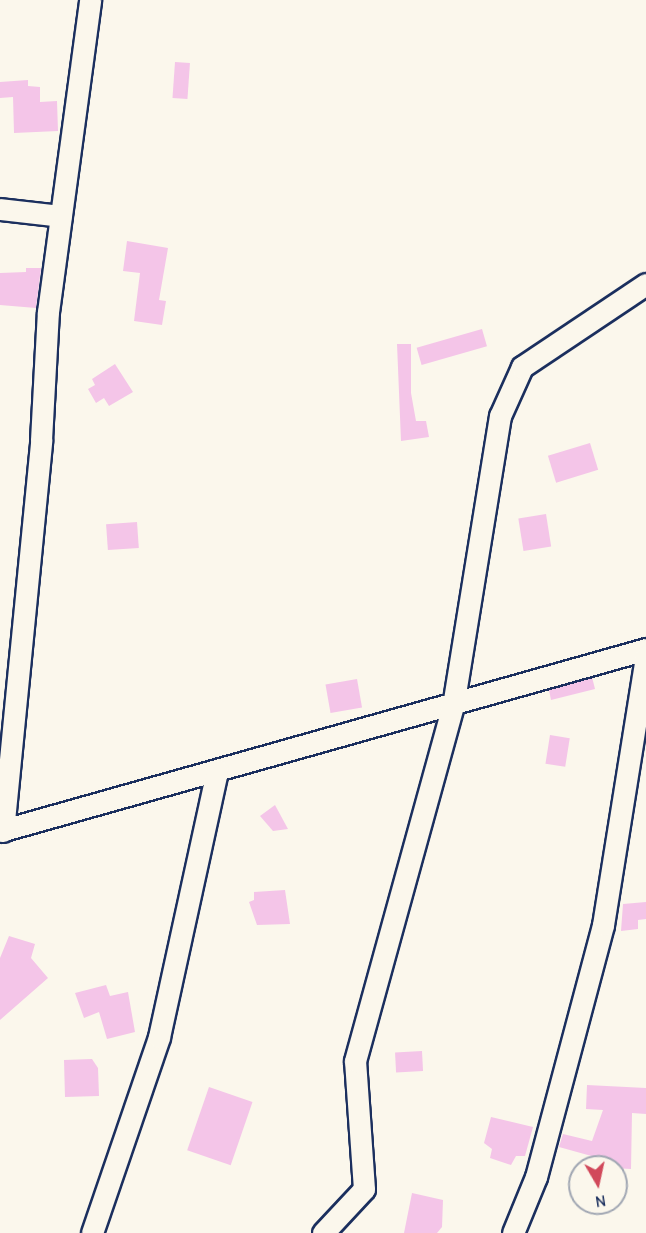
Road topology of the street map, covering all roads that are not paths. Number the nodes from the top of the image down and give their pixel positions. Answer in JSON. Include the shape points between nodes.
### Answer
{"nodes":[{"id":1,"x":90,"y":0,"type":"edge"},
{"id":2,"x":0,"y":208,"type":"edge"},
{"id":3,"x":61,"y":216,"type":"junction"},
{"id":4,"x":646,"y":284,"type":"edge"},
{"id":5,"x":646,"y":650,"type":"edge"},
{"id":6,"x":646,"y":656,"type":"edge"},
{"id":7,"x":453,"y":706,"type":"junction"},
{"id":8,"x":217,"y":770,"type":"junction"},
{"id":9,"x":1,"y":831,"type":"edge"},
{"id":10,"x":92,"y":1233,"type":"edge"},
{"id":11,"x":323,"y":1233,"type":"edge"},
{"id":12,"x":513,"y":1233,"type":"edge"}],
"edges":[{"from":1,"to":3,"type":"street"},
{"from":2,"to":3,"type":"street"},
{"from":3,"to":9,"type":"street","via":[[48,312],[41,440]]},
{"from":4,"to":7,"type":"street","via":[[558,339],[522,367],[500,416]]},
{"from":5,"to":7,"type":"street"},
{"from":6,"to":12,"type":"street","via":[[603,925],[536,1177]]},
{"from":7,"to":8,"type":"street"},
{"from":7,"to":11,"type":"street","via":[[355,1061],[364,1189]]},
{"from":8,"to":9,"type":"street"},
{"from":8,"to":10,"type":"street","via":[[159,1037]]}]}
